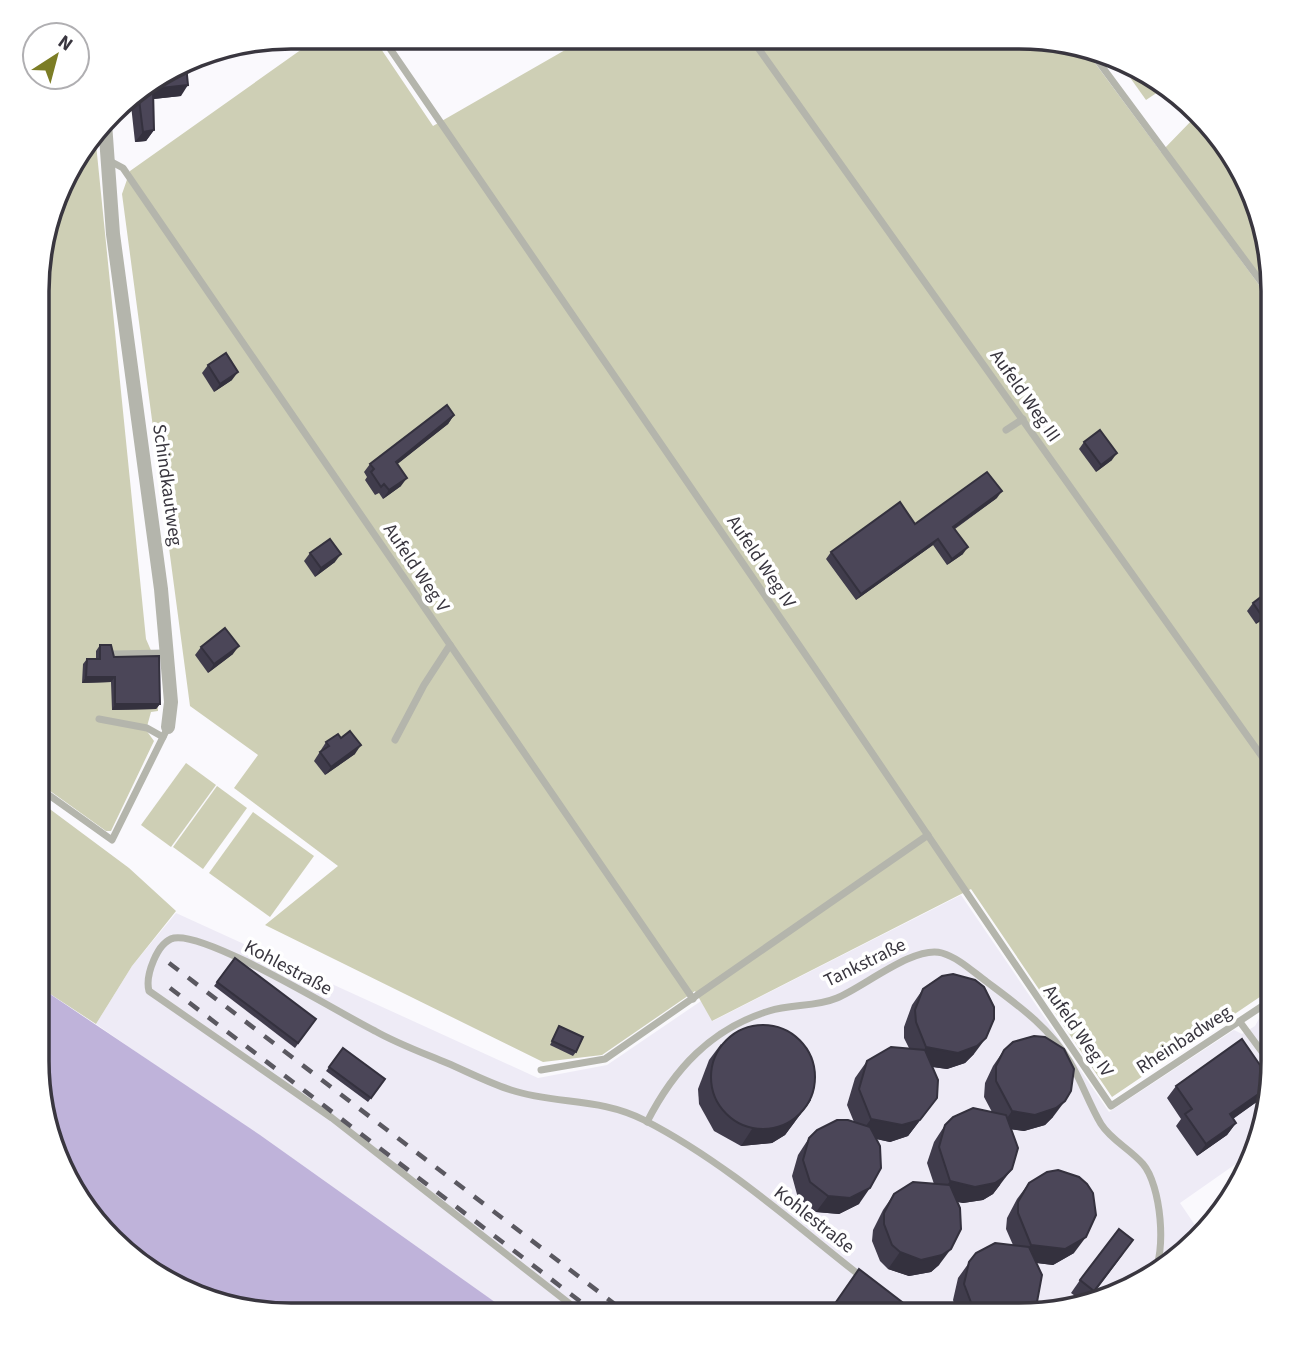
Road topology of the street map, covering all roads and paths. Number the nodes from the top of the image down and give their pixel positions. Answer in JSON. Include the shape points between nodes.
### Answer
{"nodes":[{"id":1,"x":390,"y":49,"type":"edge"},
{"id":2,"x":759,"y":49,"type":"edge"},
{"id":3,"x":1099,"y":63,"type":"edge"},
{"id":4,"x":105,"y":137,"type":"edge"},
{"id":5,"x":108,"y":160,"type":"junction"},
{"id":6,"x":1260,"y":280,"type":"edge"},
{"id":7,"x":1023,"y":419,"type":"junction"},
{"id":8,"x":1006,"y":430,"type":"dead end"},
{"id":9,"x":450,"y":645,"type":"junction"},
{"id":10,"x":168,"y":653,"type":"junction"},
{"id":11,"x":112,"y":654,"type":"edge"},
{"id":12,"x":99,"y":719,"type":"dead end"},
{"id":13,"x":166,"y":732,"type":"junction"},
{"id":14,"x":395,"y":740,"type":"dead end"},
{"id":15,"x":1260,"y":754,"type":"edge"},
{"id":16,"x":50,"y":796,"type":"edge"},
{"id":17,"x":928,"y":835,"type":"junction"},
{"id":18,"x":693,"y":999,"type":"junction"},
{"id":19,"x":1260,"y":1008,"type":"edge"},
{"id":20,"x":1240,"y":1022,"type":"junction"},
{"id":21,"x":1260,"y":1049,"type":"edge"},
{"id":22,"x":541,"y":1070,"type":"dead end"},
{"id":23,"x":1111,"y":1106,"type":"joint"},
{"id":24,"x":647,"y":1122,"type":"junction"},
{"id":25,"x":1160,"y":1257,"type":"edge"},
{"id":26,"x":867,"y":1281,"type":"edge"},
{"id":27,"x":567,"y":1302,"type":"edge"}],
"edges":[{"from":1,"to":17,"type":"lane","name":"Aufeld Weg IV"},
{"from":2,"to":7,"type":"lane","name":"Aufeld Weg III"},
{"from":3,"to":6,"type":"lane"},
{"from":4,"to":5,"type":"street","name":"Schindkautweg"},
{"from":5,"to":9,"type":"lane","name":"Aufeld Weg V","via":[[122,168]]},
{"from":5,"to":10,"type":"street","name":"Schindkautweg","via":[[113,234]]},
{"from":7,"to":8,"type":"lane"},
{"from":7,"to":15,"type":"lane","name":"Aufeld Weg III"},
{"from":9,"to":14,"type":"lane"},
{"from":9,"to":18,"type":"lane","name":"Aufeld Weg V"},
{"from":10,"to":11,"type":"lane"},
{"from":10,"to":13,"type":"street","name":"Schindkautweg","via":[[171,702]]},
{"from":12,"to":13,"type":"lane"},
{"from":13,"to":16,"type":"lane","name":"Schindkautweg","via":[[112,840]]},
{"from":17,"to":18,"type":"lane"},
{"from":17,"to":23,"type":"lane","name":"Aufeld Weg IV"},
{"from":18,"to":22,"type":"lane","via":[[606,1059]]},
{"from":19,"to":20,"type":"lane","name":"Rheinbadweg"},
{"from":20,"to":21,"type":"lane"},
{"from":20,"to":23,"type":"lane","name":"Rheinbadweg"},
{"from":24,"to":25,"type":"lane","name":"Tankstraße","via":[[666,1086],[690,1057],[733,1027],[769,1011],[835,999],[920,954],[940,953],[1033,1016],[1055,1038],[1103,1127],[1144,1165],[1154,1184]]},
{"from":24,"to":26,"type":"lane","name":"Kohlestraße","via":[[715,1163]]},
{"from":24,"to":27,"type":"lane","name":"Kohlestraße","via":[[603,1104],[511,1090],[378,1033],[192,940],[173,938],[148,970],[149,991],[332,1118]]}]}
